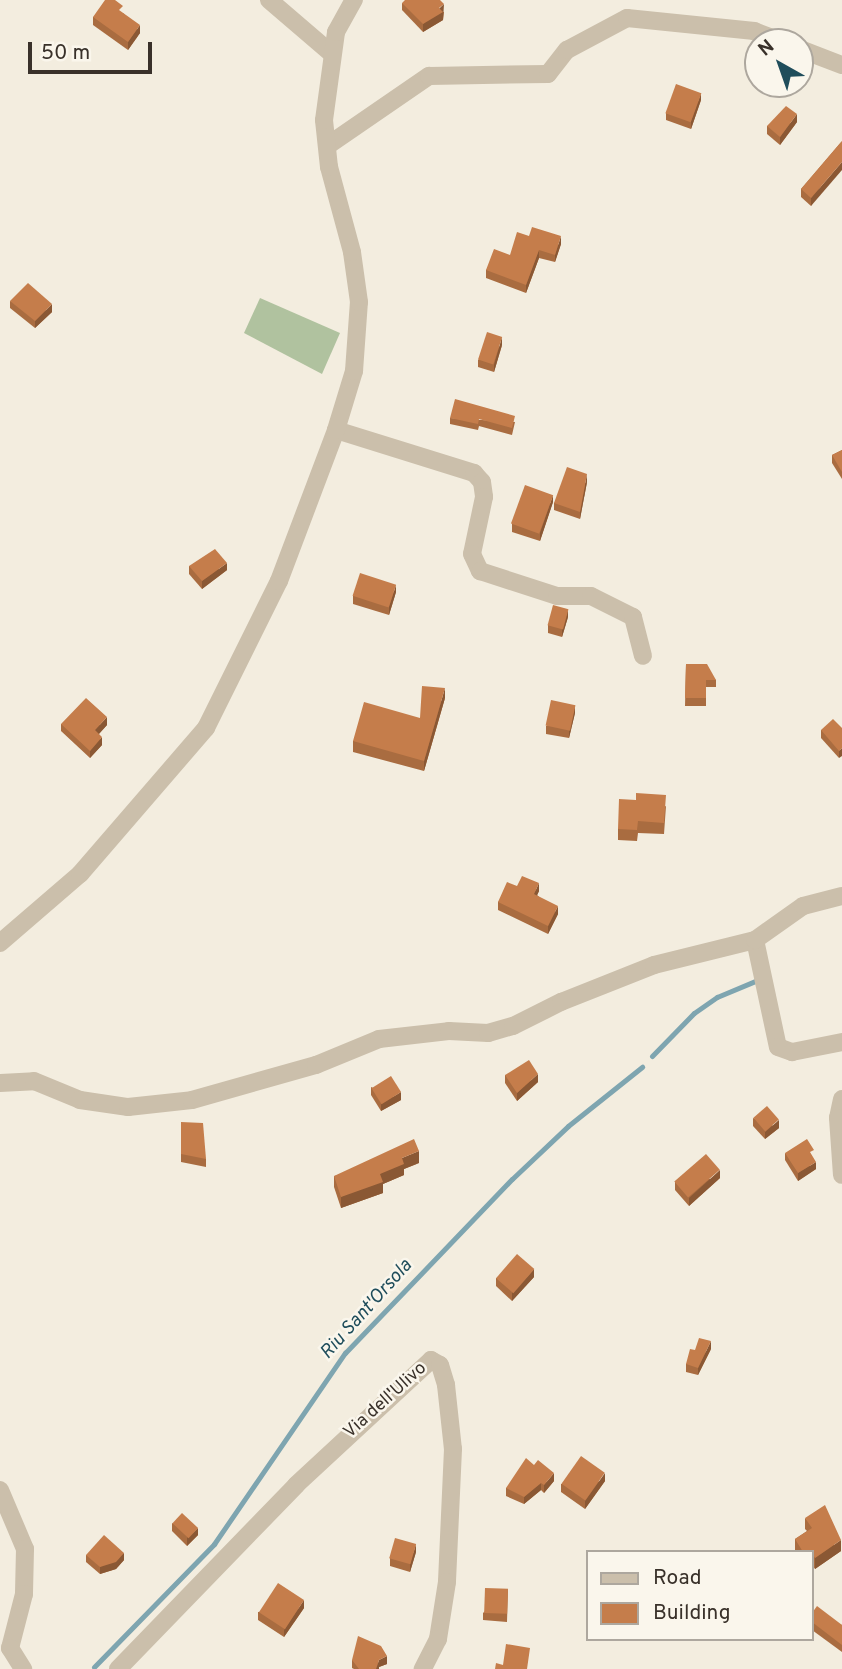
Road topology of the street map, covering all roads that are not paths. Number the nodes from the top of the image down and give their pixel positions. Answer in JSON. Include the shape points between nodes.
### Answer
{"nodes":[{"id":1,"x":269,"y":0,"type":"edge"},
{"id":2,"x":354,"y":0,"type":"edge"},
{"id":3,"x":744,"y":30,"type":"edge"},
{"id":4,"x":332,"y":54,"type":"junction"},
{"id":5,"x":814,"y":54,"type":"edge"},
{"id":6,"x":842,"y":65,"type":"edge"},
{"id":7,"x":327,"y":146,"type":"junction"},
{"id":8,"x":336,"y":430,"type":"junction"},
{"id":9,"x":643,"y":656,"type":"dead end"},
{"id":10,"x":842,"y":896,"type":"edge"},
{"id":11,"x":755,"y":940,"type":"junction"},
{"id":12,"x":0,"y":943,"type":"edge"},
{"id":13,"x":842,"y":1042,"type":"edge"},
{"id":14,"x":0,"y":1083,"type":"edge"},
{"id":15,"x":842,"y":1099,"type":"edge"},
{"id":16,"x":842,"y":1175,"type":"edge"},
{"id":17,"x":0,"y":1490,"type":"edge"},
{"id":18,"x":23,"y":1669,"type":"edge"},
{"id":19,"x":118,"y":1669,"type":"edge"},
{"id":20,"x":423,"y":1669,"type":"edge"}],
"edges":[{"from":1,"to":4,"type":"street"},
{"from":2,"to":4,"type":"street","via":[[336,32]]},
{"from":3,"to":7,"type":"street","via":[[627,18],[567,50],[548,74],[429,76]]},
{"from":4,"to":7,"type":"street","via":[[324,120]]},
{"from":5,"to":6,"type":"street"},
{"from":7,"to":8,"type":"street","via":[[359,302],[354,371]]},
{"from":8,"to":9,"type":"street","via":[[474,473],[482,482],[484,497],[472,563],[480,571],[557,596],[591,596],[633,617]]},
{"from":8,"to":12,"type":"street","via":[[279,581],[206,728],[80,874]]},
{"from":10,"to":11,"type":"street","via":[[803,906]]},
{"from":11,"to":13,"type":"street","via":[[778,1047],[792,1052]]},
{"from":11,"to":14,"type":"street","via":[[654,965],[488,1033],[429,1032],[379,1039],[316,1065],[162,1107],[80,1100],[34,1081]]},
{"from":15,"to":16,"type":"street","via":[[838,1118]]},
{"from":17,"to":18,"type":"street","via":[[25,1549],[24,1594],[10,1648]]},
{"from":19,"to":20,"type":"street","name":"Via dell'Ulivo","via":[[296,1485],[431,1360],[440,1365],[446,1385],[453,1449],[447,1582],[438,1639]]}]}
